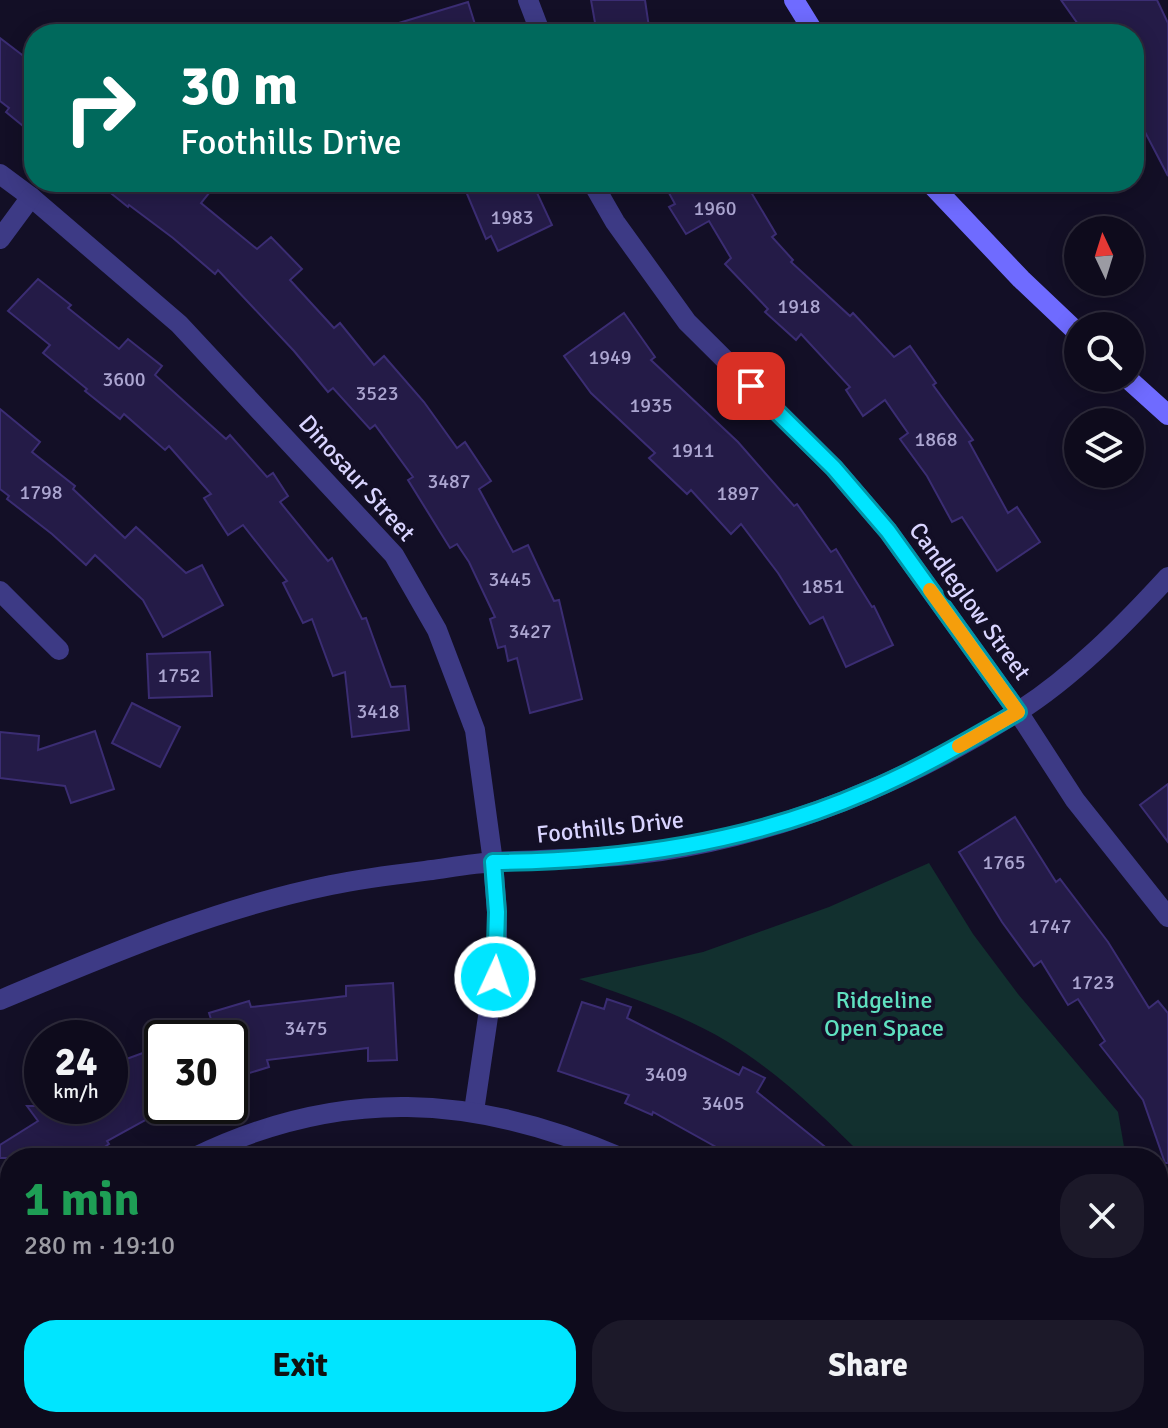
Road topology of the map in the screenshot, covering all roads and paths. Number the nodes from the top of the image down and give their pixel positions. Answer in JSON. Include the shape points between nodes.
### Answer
{"nodes":[{"id":1,"x":528,"y":0,"type":"edge"},
{"id":2,"x":794,"y":0,"type":"edge"},
{"id":3,"x":537,"y":24,"type":"edge"},
{"id":4,"x":809,"y":24,"type":"edge"},
{"id":5,"x":0,"y":174,"type":"edge"},
{"id":6,"x":24,"y":192,"type":"edge"},
{"id":7,"x":24,"y":192,"type":"edge"},
{"id":8,"x":598,"y":192,"type":"edge"},
{"id":9,"x":938,"y":192,"type":"edge"},
{"id":10,"x":31,"y":197,"type":"junction"},
{"id":11,"x":0,"y":239,"type":"edge"},
{"id":12,"x":1064,"y":320,"type":"edge"},
{"id":13,"x":1143,"y":392,"type":"edge"},
{"id":14,"x":1168,"y":415,"type":"edge"},
{"id":15,"x":1168,"y":577,"type":"edge"},
{"id":16,"x":0,"y":591,"type":"edge"},
{"id":17,"x":59,"y":650,"type":"dead end"},
{"id":18,"x":1018,"y":712,"type":"junction"},
{"id":19,"x":493,"y":862,"type":"junction"},
{"id":20,"x":1168,"y":917,"type":"edge"},
{"id":21,"x":0,"y":1000,"type":"edge"},
{"id":22,"x":474,"y":1111,"type":"junction"},
{"id":23,"x":214,"y":1148,"type":"edge"},
{"id":24,"x":596,"y":1148,"type":"edge"}],
"edges":[{"from":1,"to":3,"type":"street"},
{"from":2,"to":4,"type":"main road"},
{"from":5,"to":6,"type":"street","name":"Dinosaur Street"},
{"from":7,"to":10,"type":"street","name":"Dinosaur Street"},
{"from":8,"to":18,"type":"street","name":"Candleglow Street","via":[[687,322],[834,468],[888,531]]},
{"from":9,"to":12,"type":"main road"},
{"from":10,"to":11,"type":"street"},
{"from":10,"to":19,"type":"street","name":"Dinosaur Street","via":[[179,324],[394,555],[437,630],[475,730]]},
{"from":13,"to":14,"type":"main road"},
{"from":15,"to":18,"type":"street","name":"Foothills Drive","via":[[1076,667]]},
{"from":16,"to":17,"type":"street"},
{"from":18,"to":19,"type":"street","name":"Foothills Drive","via":[[867,792],[732,837],[661,851]]},
{"from":18,"to":20,"type":"street","name":"Candleglow Street","via":[[1075,800]]},
{"from":19,"to":21,"type":"street","name":"Foothills Drive","via":[[271,898],[141,941]]},
{"from":19,"to":22,"type":"street","name":"Dinosaur Street","via":[[497,956]]},
{"from":22,"to":23,"type":"street","via":[[419,1106],[315,1114]]},
{"from":22,"to":24,"type":"street","via":[[539,1126]]}]}
